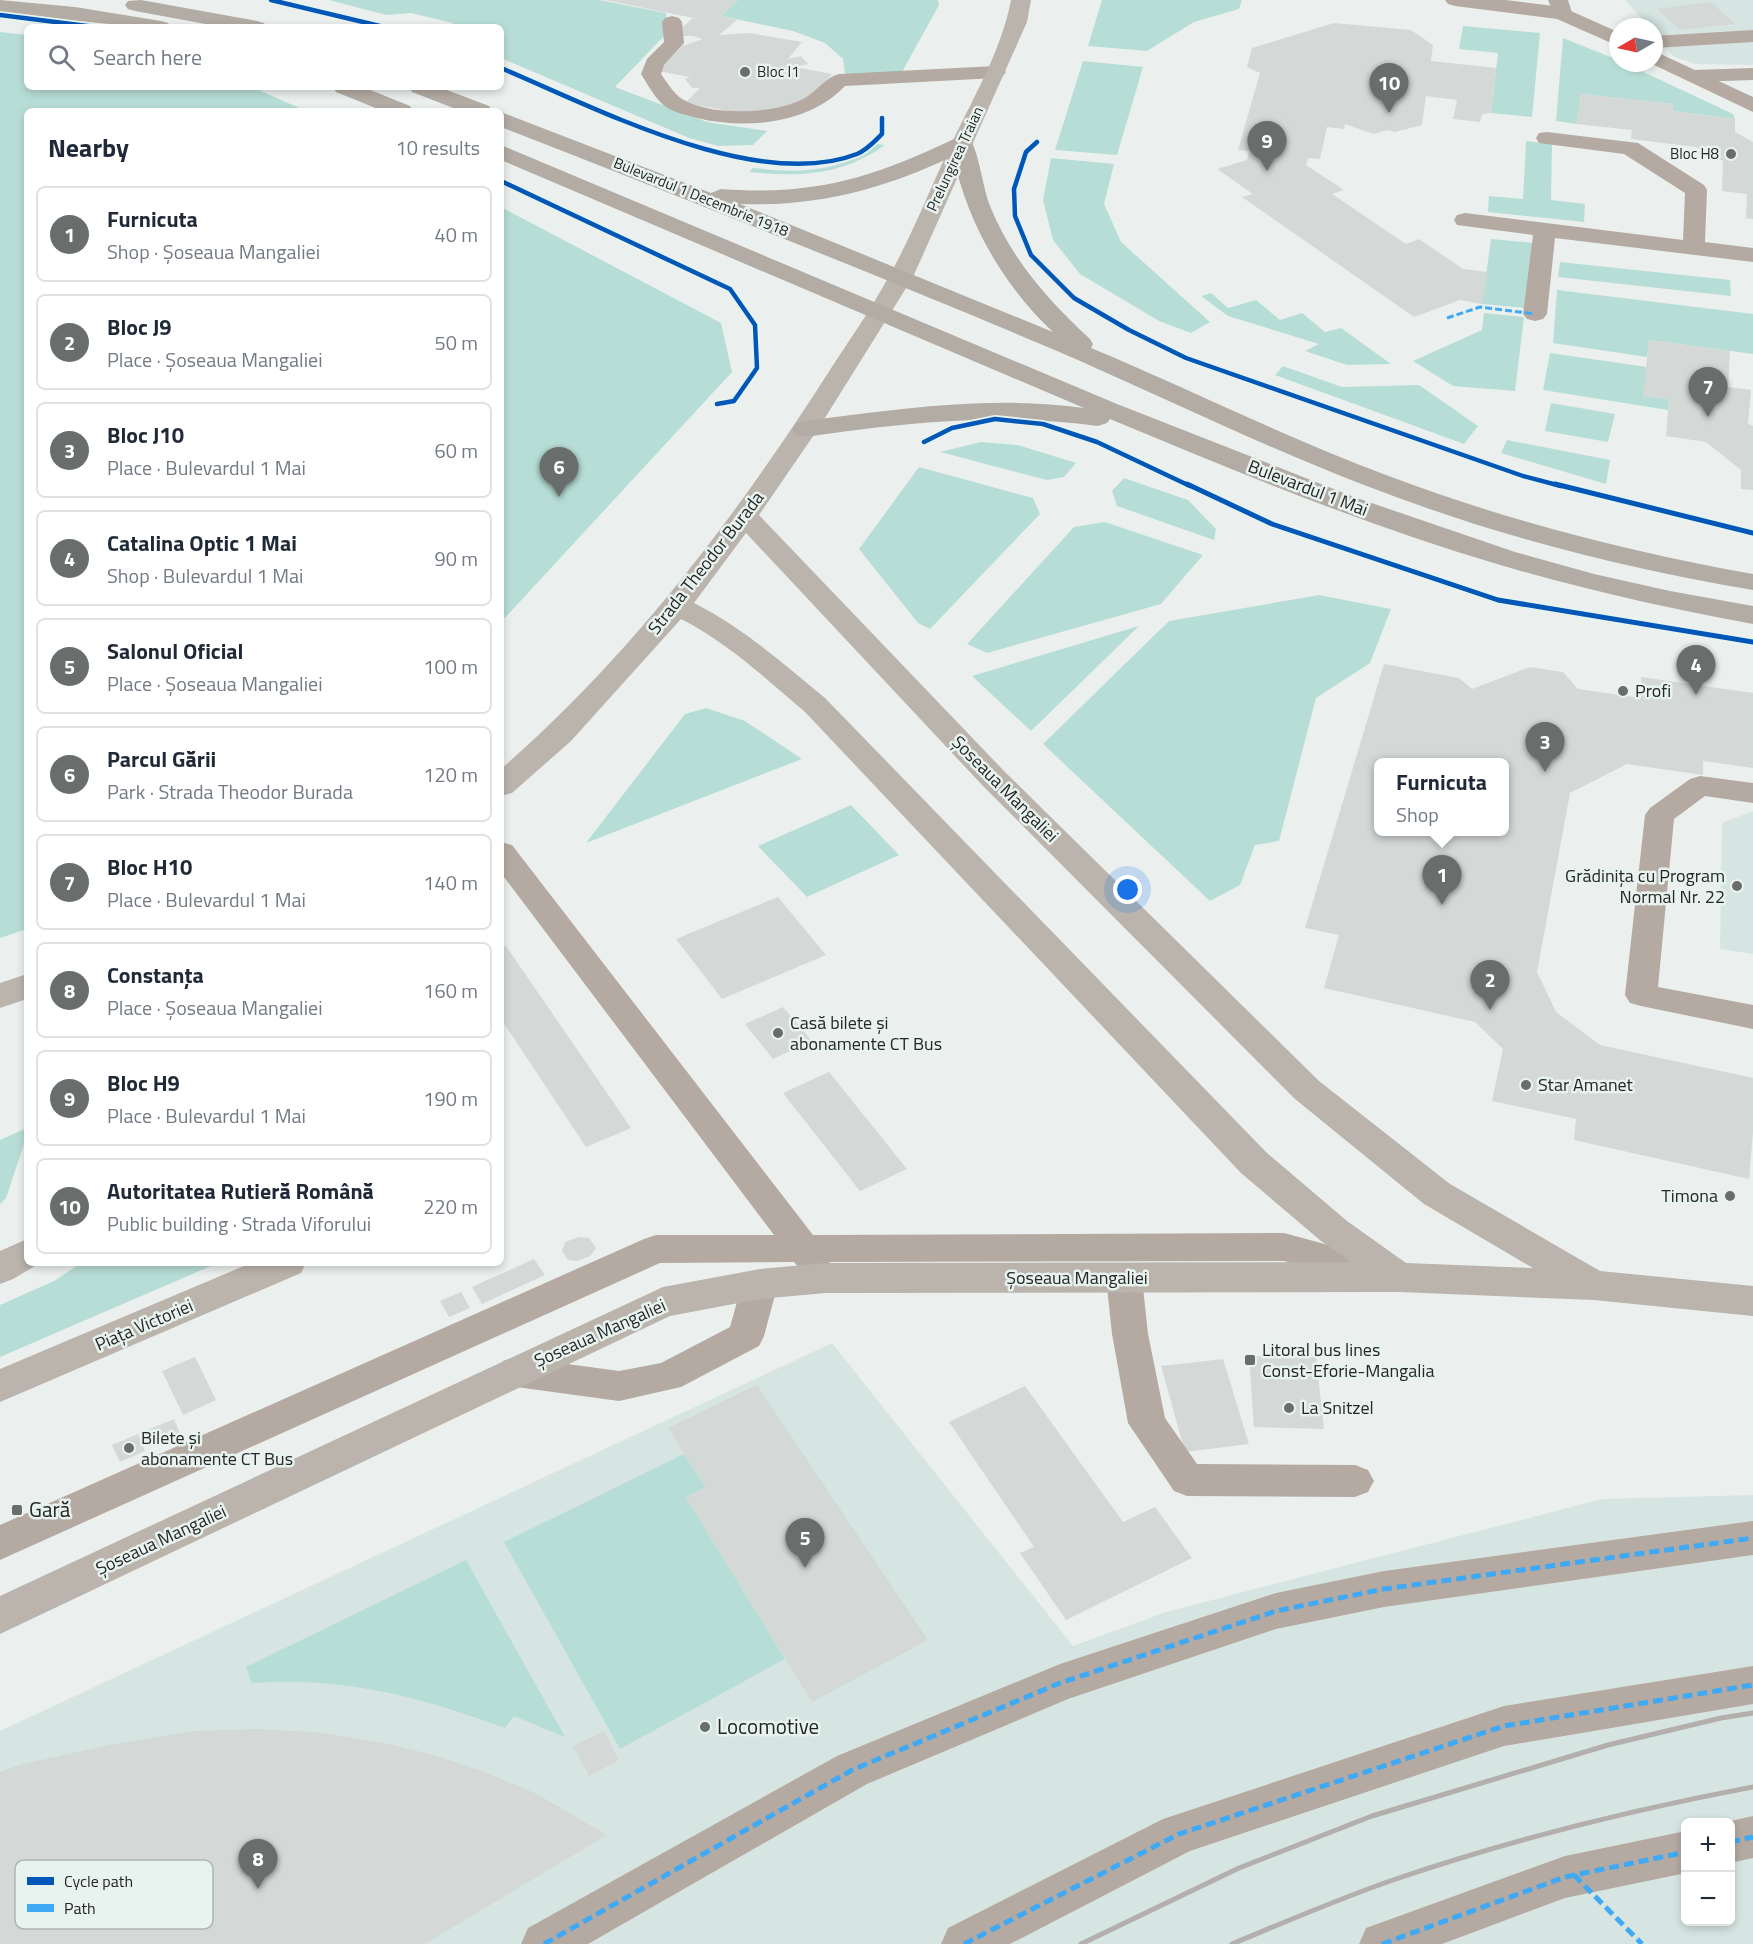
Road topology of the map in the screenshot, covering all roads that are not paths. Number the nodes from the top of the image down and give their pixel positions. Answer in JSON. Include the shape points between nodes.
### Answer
{"nodes":[{"id":1,"x":99,"y":0,"type":"edge"},
{"id":2,"x":1021,"y":0,"type":"edge"},
{"id":3,"x":1455,"y":0,"type":"edge"},
{"id":4,"x":0,"y":6,"type":"edge"},
{"id":5,"x":1560,"y":6,"type":"edge"},
{"id":6,"x":672,"y":22,"type":"dead end"},
{"id":7,"x":143,"y":24,"type":"edge"},
{"id":8,"x":244,"y":24,"type":"edge"},
{"id":9,"x":1609,"y":35,"type":"edge"},
{"id":10,"x":1753,"y":36,"type":"edge"},
{"id":11,"x":1663,"y":41,"type":"edge"},
{"id":12,"x":1663,"y":61,"type":"edge"},
{"id":13,"x":996,"y":72,"type":"junction"},
{"id":14,"x":1753,"y":74,"type":"edge"},
{"id":15,"x":1693,"y":76,"type":"junction"},
{"id":16,"x":351,"y":90,"type":"edge"},
{"id":17,"x":428,"y":90,"type":"edge"},
{"id":18,"x":1753,"y":105,"type":"edge"},
{"id":19,"x":395,"y":108,"type":"edge"},
{"id":20,"x":473,"y":108,"type":"edge"},
{"id":21,"x":504,"y":120,"type":"edge"},
{"id":22,"x":1547,"y":138,"type":"dead end"},
{"id":23,"x":962,"y":144,"type":"junction"},
{"id":24,"x":504,"y":153,"type":"edge"},
{"id":25,"x":687,"y":191,"type":"junction"},
{"id":26,"x":1465,"y":220,"type":"dead end"},
{"id":27,"x":1545,"y":230,"type":"junction"},
{"id":28,"x":1694,"y":248,"type":"junction"},
{"id":29,"x":1753,"y":255,"type":"edge"},
{"id":30,"x":901,"y":277,"type":"junction"},
{"id":31,"x":878,"y":314,"type":"junction"},
{"id":32,"x":1535,"y":314,"type":"dead end"},
{"id":33,"x":1097,"y":359,"type":"junction"},
{"id":34,"x":805,"y":429,"type":"junction"},
{"id":35,"x":1174,"y":436,"type":"junction"},
{"id":36,"x":745,"y":516,"type":"junction"},
{"id":37,"x":1753,"y":582,"type":"edge"},
{"id":38,"x":676,"y":606,"type":"junction"},
{"id":39,"x":1753,"y":615,"type":"edge"},
{"id":40,"x":504,"y":783,"type":"edge"},
{"id":41,"x":1753,"y":793,"type":"edge"},
{"id":42,"x":504,"y":856,"type":"edge"},
{"id":43,"x":24,"y":987,"type":"edge"},
{"id":44,"x":0,"y":996,"type":"edge"},
{"id":45,"x":1753,"y":1017,"type":"edge"},
{"id":46,"x":803,"y":1248,"type":"junction"},
{"id":47,"x":24,"y":1255,"type":"edge"},
{"id":48,"x":281,"y":1266,"type":"edge"},
{"id":49,"x":0,"y":1269,"type":"edge"},
{"id":50,"x":826,"y":1278,"type":"junction"},
{"id":51,"x":1124,"y":1278,"type":"junction"},
{"id":52,"x":1399,"y":1278,"type":"junction"},
{"id":53,"x":760,"y":1284,"type":"junction"},
{"id":54,"x":1594,"y":1285,"type":"junction"},
{"id":55,"x":1753,"y":1301,"type":"edge"},
{"id":56,"x":516,"y":1372,"type":"junction"},
{"id":57,"x":0,"y":1386,"type":"edge"},
{"id":58,"x":1355,"y":1481,"type":"dead end"},
{"id":59,"x":1753,"y":1538,"type":"edge"},
{"id":60,"x":0,"y":1543,"type":"edge"},
{"id":61,"x":0,"y":1616,"type":"edge"},
{"id":62,"x":1753,"y":1685,"type":"edge"},
{"id":63,"x":1753,"y":1837,"type":"edge"},
{"id":64,"x":1735,"y":1841,"type":"edge"},
{"id":65,"x":1681,"y":1853,"type":"edge"},
{"id":66,"x":544,"y":1944,"type":"edge"},
{"id":67,"x":964,"y":1944,"type":"edge"},
{"id":68,"x":1382,"y":1944,"type":"edge"}],
"edges":[{"from":1,"to":8,"type":"main road"},
{"from":2,"to":13,"type":"street","name":"Prelungirea Traian","via":[[1017,21]]},
{"from":3,"to":5,"type":"street"},
{"from":4,"to":7,"type":"main road"},
{"from":5,"to":9,"type":"street"},
{"from":6,"to":13,"type":"lane","via":[[674,43],[654,63],[651,74],[675,104],[699,112],[762,116],[792,111],[816,101],[834,89],[839,80]]},
{"from":10,"to":11,"type":"lane"},
{"from":12,"to":15,"type":"street"},
{"from":13,"to":23,"type":"street","name":"Prelungirea Traian"},
{"from":14,"to":15,"type":"lane"},
{"from":15,"to":18,"type":"street"},
{"from":16,"to":19,"type":"main road"},
{"from":17,"to":20,"type":"main road"},
{"from":21,"to":25,"type":"main road","name":"Bulevardul 1 Decembrie 1918"},
{"from":22,"to":28,"type":"lane","via":[[1630,148],[1696,190]]},
{"from":23,"to":25,"type":"main road","via":[[889,176],[832,190],[765,198]]},
{"from":23,"to":30,"type":"street","name":"Prelungirea Traian"},
{"from":23,"to":33,"type":"main road","via":[[980,214],[1000,253],[1019,282],[1049,315]]},
{"from":24,"to":31,"type":"main road","name":"Bulevardul 1 Decembrie 1918"},
{"from":25,"to":30,"type":"main road","name":"Bulevardul 1 Decembrie 1918"},
{"from":26,"to":27,"type":"lane"},
{"from":27,"to":28,"type":"lane"},
{"from":27,"to":32,"type":"lane"},
{"from":28,"to":29,"type":"lane"},
{"from":30,"to":31,"type":"street","name":"Prelungirea Traian"},
{"from":30,"to":33,"type":"main road","name":"Bulevardul 1 Mai"},
{"from":31,"to":34,"type":"street","name":"Strada Theodor Burada"},
{"from":31,"to":35,"type":"main road","name":"Bulevardul 1 Mai"},
{"from":33,"to":37,"type":"main road","name":"Bulevardul 1 Mai","via":[[1374,480],[1472,515],[1659,566]]},
{"from":34,"to":35,"type":"main road","via":[[915,414],[1042,410],[1120,422]]},
{"from":34,"to":36,"type":"street","name":"Strada Theodor Burada"},
{"from":35,"to":39,"type":"main road","name":"Bulevardul 1 Mai","via":[[1366,511],[1471,547],[1658,598]]},
{"from":36,"to":38,"type":"street","name":"Strada Theodor Burada"},
{"from":36,"to":54,"type":"street","name":"Șoseaua Mangaliei","via":[[994,779],[1307,1090],[1437,1194]]},
{"from":38,"to":40,"type":"street","name":"Strada Theodor Burada","via":[[560,734]]},
{"from":38,"to":52,"type":"street","via":[[747,647],[815,705],[1254,1163],[1334,1231]]},
{"from":41,"to":45,"type":"lane","via":[[1700,786],[1660,815],[1641,995]]},
{"from":42,"to":46,"type":"lane"},
{"from":43,"to":44,"type":"street"},
{"from":46,"to":50,"type":"lane"},
{"from":46,"to":52,"type":"lane","via":[[1284,1247]]},
{"from":46,"to":60,"type":"lane","via":[[656,1249]]},
{"from":47,"to":49,"type":"street"},
{"from":48,"to":57,"type":"street","name":"Piața Victoriei"},
{"from":50,"to":51,"type":"street","name":"Șoseaua Mangaliei"},
{"from":50,"to":53,"type":"street","name":"Șoseaua Mangaliei"},
{"from":51,"to":52,"type":"street","name":"Șoseaua Mangaliei"},
{"from":51,"to":58,"type":"lane","via":[[1147,1423],[1188,1480]]},
{"from":52,"to":54,"type":"street","name":"Șoseaua Mangaliei"},
{"from":53,"to":56,"type":"street","name":"Șoseaua Mangaliei","via":[[663,1302]]},
{"from":53,"to":56,"type":"lane","via":[[746,1336],[668,1376],[619,1386]]},
{"from":54,"to":55,"type":"street","name":"Șoseaua Mangaliei"},
{"from":56,"to":61,"type":"street","name":"Șoseaua Mangaliei"},
{"from":59,"to":66,"type":"street","via":[[1384,1589],[1276,1611],[1060,1683],[852,1770]]},
{"from":62,"to":67,"type":"street","via":[[1504,1726],[1179,1834]]},
{"from":63,"to":64,"type":"street"},
{"from":65,"to":68,"type":"street","via":[[1565,1877]]}]}
